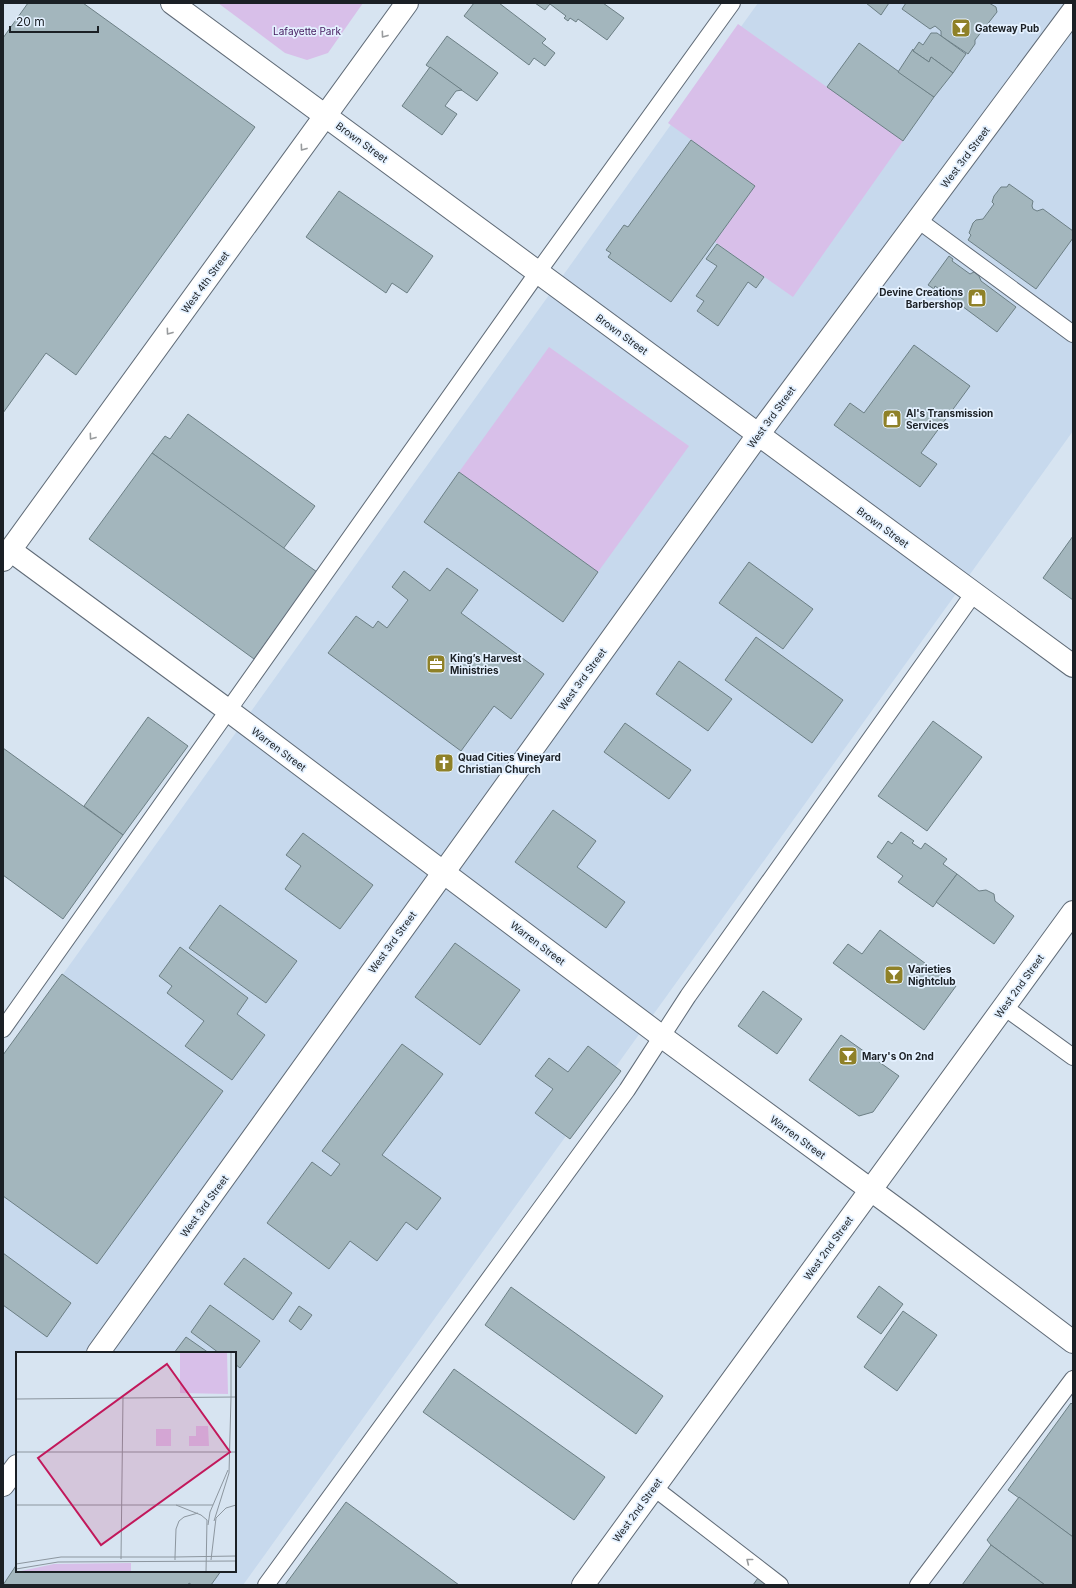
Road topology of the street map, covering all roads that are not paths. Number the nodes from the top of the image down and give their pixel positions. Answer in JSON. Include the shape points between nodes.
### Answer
{"nodes":[{"id":1,"x":172,"y":3,"type":"edge"},
{"id":2,"x":406,"y":3,"type":"edge"},
{"id":3,"x":732,"y":3,"type":"edge"},
{"id":4,"x":1073,"y":11,"type":"edge"},
{"id":5,"x":326,"y":116,"type":"junction"},
{"id":6,"x":918,"y":220,"type":"junction"},
{"id":7,"x":538,"y":272,"type":"junction"},
{"id":8,"x":1073,"y":334,"type":"edge"},
{"id":9,"x":758,"y":434,"type":"junction"},
{"id":10,"x":5,"y":552,"type":"edge"},
{"id":11,"x":974,"y":593,"type":"junction"},
{"id":12,"x":1073,"y":666,"type":"edge"},
{"id":13,"x":229,"y":711,"type":"junction"},
{"id":14,"x":443,"y":872,"type":"junction"},
{"id":15,"x":1073,"y":912,"type":"edge"},
{"id":16,"x":1004,"y":1007,"type":"junction"},
{"id":17,"x":3,"y":1029,"type":"edge"},
{"id":18,"x":661,"y":1036,"type":"junction"},
{"id":19,"x":1073,"y":1057,"type":"edge"},
{"id":20,"x":870,"y":1190,"type":"junction"},
{"id":21,"x":1073,"y":1342,"type":"edge"},
{"id":22,"x":99,"y":1352,"type":"edge"},
{"id":23,"x":1073,"y":1379,"type":"edge"},
{"id":24,"x":16,"y":1467,"type":"edge"},
{"id":25,"x":3,"y":1485,"type":"edge"},
{"id":26,"x":653,"y":1488,"type":"junction"},
{"id":27,"x":266,"y":1585,"type":"edge"},
{"id":28,"x":583,"y":1585,"type":"edge"},
{"id":29,"x":780,"y":1585,"type":"edge"},
{"id":30,"x":918,"y":1585,"type":"edge"}],
"edges":[{"from":1,"to":5,"type":"street","name":"Brown Street"},
{"from":2,"to":5,"type":"street","name":"West 4th Street","one_way":true},
{"from":3,"to":7,"type":"lane"},
{"from":4,"to":6,"type":"street","name":"West 3rd Street"},
{"from":5,"to":7,"type":"street","name":"Brown Street"},
{"from":5,"to":10,"type":"street","name":"West 4th Street","one_way":true},
{"from":6,"to":8,"type":"lane"},
{"from":6,"to":9,"type":"street","name":"West 3rd Street"},
{"from":7,"to":9,"type":"street","name":"Brown Street"},
{"from":7,"to":13,"type":"lane"},
{"from":9,"to":11,"type":"street","name":"Brown Street"},
{"from":9,"to":14,"type":"street","name":"West 3rd Street"},
{"from":10,"to":13,"type":"street","name":"Warren Street"},
{"from":11,"to":12,"type":"street","name":"Brown Street"},
{"from":11,"to":18,"type":"lane"},
{"from":13,"to":14,"type":"street","name":"Warren Street"},
{"from":13,"to":17,"type":"lane"},
{"from":14,"to":18,"type":"street","name":"Warren Street"},
{"from":14,"to":22,"type":"street","name":"West 3rd Street"},
{"from":15,"to":16,"type":"street","name":"West 2nd Street"},
{"from":16,"to":19,"type":"lane"},
{"from":16,"to":20,"type":"street","name":"West 2nd Street"},
{"from":18,"to":20,"type":"street","name":"Warren Street"},
{"from":18,"to":27,"type":"lane","via":[[627,1090]]},
{"from":20,"to":21,"type":"street","name":"Warren Street"},
{"from":20,"to":26,"type":"street","name":"West 2nd Street"},
{"from":23,"to":30,"type":"lane"},
{"from":24,"to":25,"type":"street"},
{"from":26,"to":28,"type":"street","name":"West 2nd Street"},
{"from":29,"to":26,"type":"lane","one_way":true}]}
